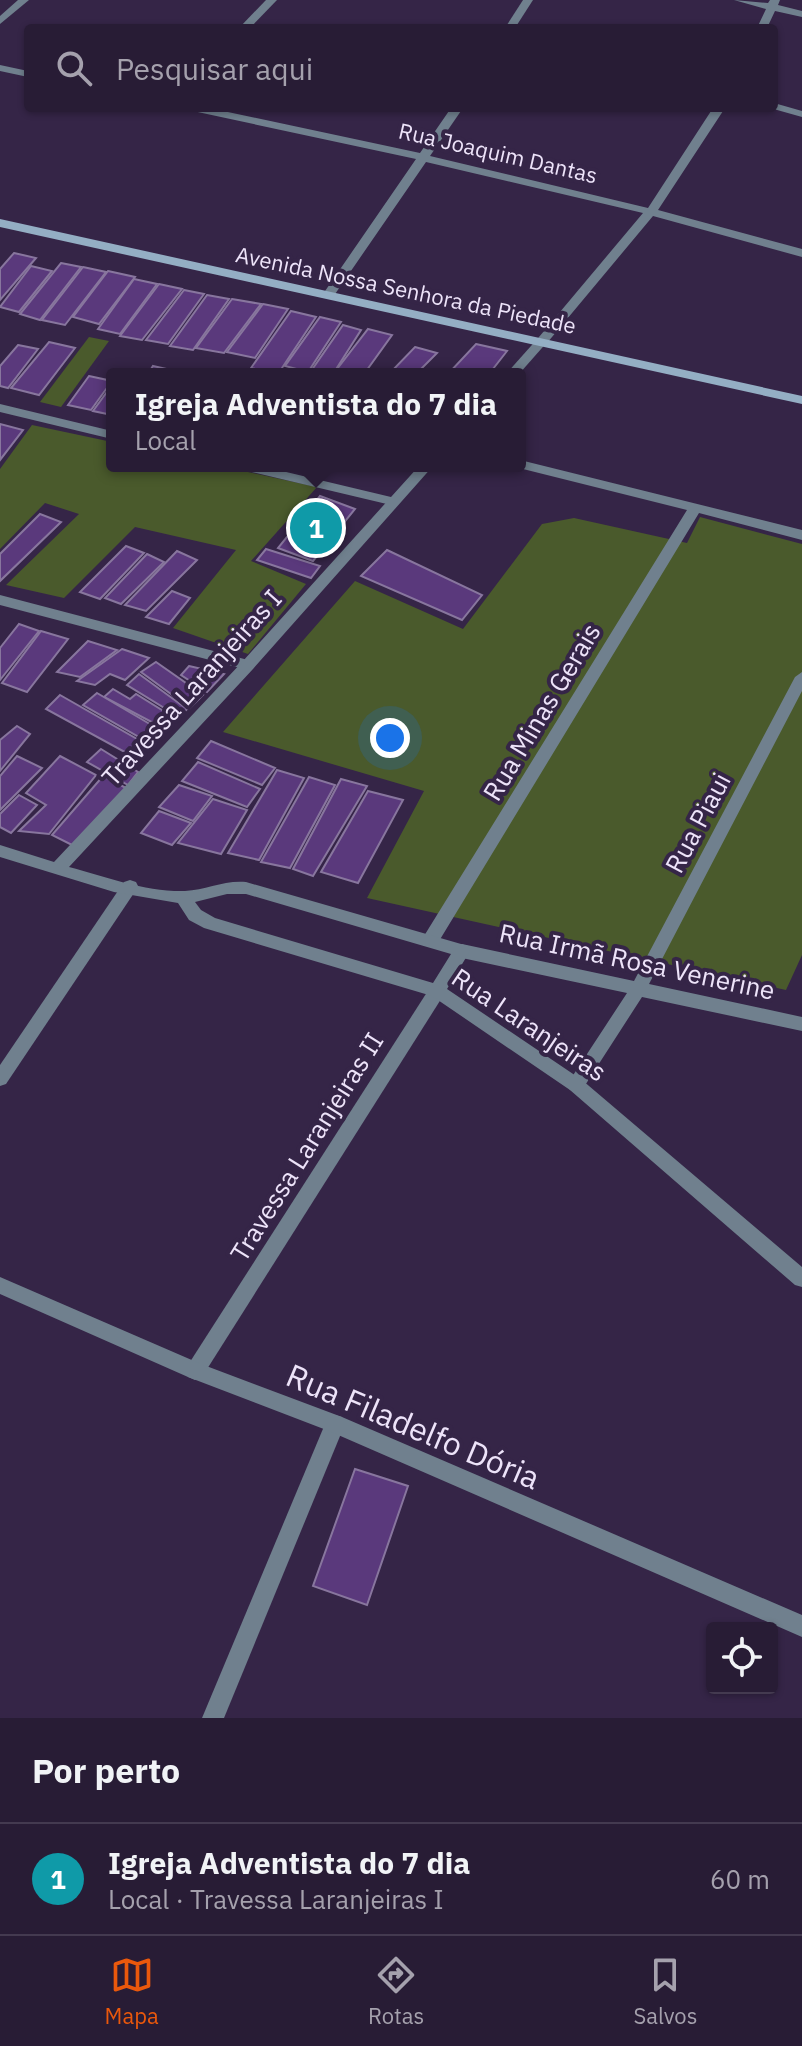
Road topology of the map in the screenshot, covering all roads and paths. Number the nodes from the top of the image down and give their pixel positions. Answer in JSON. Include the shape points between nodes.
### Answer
{"nodes":[{"id":1,"x":24,"y":0,"type":"edge"},
{"id":2,"x":272,"y":0,"type":"edge"},
{"id":3,"x":528,"y":0,"type":"edge"},
{"id":4,"x":739,"y":0,"type":"edge"},
{"id":5,"x":774,"y":3,"type":"edge"},
{"id":6,"x":802,"y":14,"type":"edge"},
{"id":7,"x":0,"y":21,"type":"edge"},
{"id":8,"x":248,"y":24,"type":"edge"},
{"id":9,"x":513,"y":24,"type":"edge"},
{"id":10,"x":764,"y":24,"type":"edge"},
{"id":11,"x":0,"y":68,"type":"edge"},
{"id":12,"x":24,"y":73,"type":"edge"},
{"id":13,"x":778,"y":107,"type":"edge"},
{"id":14,"x":212,"y":112,"type":"edge"},
{"id":15,"x":454,"y":112,"type":"edge"},
{"id":16,"x":716,"y":112,"type":"edge"},
{"id":17,"x":802,"y":114,"type":"edge"},
{"id":18,"x":426,"y":156,"type":"junction"},
{"id":19,"x":652,"y":210,"type":"junction"},
{"id":20,"x":0,"y":223,"type":"edge"},
{"id":21,"x":802,"y":253,"type":"edge"},
{"id":22,"x":329,"y":294,"type":"junction"},
{"id":23,"x":543,"y":340,"type":"junction"},
{"id":24,"x":517,"y":368,"type":"edge"},
{"id":25,"x":802,"y":400,"type":"edge"},
{"id":26,"x":0,"y":408,"type":"edge"},
{"id":27,"x":106,"y":434,"type":"edge"},
{"id":28,"x":526,"y":466,"type":"edge"},
{"id":29,"x":268,"y":472,"type":"edge"},
{"id":30,"x":420,"y":472,"type":"edge"},
{"id":31,"x":391,"y":501,"type":"junction"},
{"id":32,"x":695,"y":508,"type":"junction"},
{"id":33,"x":802,"y":535,"type":"edge"},
{"id":34,"x":0,"y":600,"type":"edge"},
{"id":35,"x":248,"y":665,"type":"junction"},
{"id":36,"x":802,"y":677,"type":"edge"},
{"id":37,"x":0,"y":851,"type":"edge"},
{"id":38,"x":57,"y":869,"type":"junction"},
{"id":39,"x":130,"y":886,"type":"junction"},
{"id":40,"x":183,"y":898,"type":"junction"},
{"id":41,"x":430,"y":941,"type":"junction"},
{"id":42,"x":462,"y":951,"type":"junction"},
{"id":43,"x":437,"y":991,"type":"junction"},
{"id":44,"x":637,"y":991,"type":"junction"},
{"id":45,"x":802,"y":1024,"type":"edge"},
{"id":46,"x":0,"y":1079,"type":"edge"},
{"id":47,"x":576,"y":1085,"type":"junction"},
{"id":48,"x":802,"y":1279,"type":"edge"},
{"id":49,"x":0,"y":1285,"type":"edge"},
{"id":50,"x":195,"y":1371,"type":"junction"},
{"id":51,"x":335,"y":1424,"type":"junction"},
{"id":52,"x":802,"y":1626,"type":"edge"},
{"id":53,"x":213,"y":1718,"type":"edge"}],
"edges":[{"from":1,"to":7,"type":"street"},
{"from":2,"to":8,"type":"street"},
{"from":3,"to":9,"type":"street"},
{"from":4,"to":5,"type":"street"},
{"from":5,"to":6,"type":"street"},
{"from":5,"to":10,"type":"street"},
{"from":11,"to":12,"type":"street"},
{"from":13,"to":17,"type":"street"},
{"from":14,"to":18,"type":"street","name":"Rua Joaquim Dantas"},
{"from":15,"to":18,"type":"street"},
{"from":16,"to":19,"type":"street"},
{"from":18,"to":19,"type":"street","name":"Rua Joaquim Dantas"},
{"from":18,"to":22,"type":"street"},
{"from":19,"to":21,"type":"street","name":"Rua Joaquim Dantas"},
{"from":19,"to":23,"type":"street"},
{"from":20,"to":22,"type":"main road","name":"Avenida Nossa Senhora da Piedade"},
{"from":22,"to":23,"type":"main road","name":"Avenida Nossa Senhora da Piedade"},
{"from":23,"to":24,"type":"street"},
{"from":23,"to":25,"type":"main road","name":"Avenida Nossa Senhora da Piedade"},
{"from":26,"to":27,"type":"street"},
{"from":28,"to":32,"type":"street"},
{"from":29,"to":31,"type":"street"},
{"from":30,"to":31,"type":"street","name":"Travessa Laranjeiras I"},
{"from":31,"to":35,"type":"street","name":"Travessa Laranjeiras I"},
{"from":32,"to":33,"type":"street"},
{"from":32,"to":41,"type":"street","name":"Rua Minas Gerais"},
{"from":34,"to":35,"type":"street"},
{"from":35,"to":38,"type":"street","name":"Travessa Laranjeiras I"},
{"from":36,"to":44,"type":"street","name":"Rua Piaui"},
{"from":37,"to":38,"type":"street","name":"Rua Laranjeiras"},
{"from":38,"to":39,"type":"street","name":"Rua Laranjeiras"},
{"from":39,"to":40,"type":"street","name":"Rua Laranjeiras"},
{"from":39,"to":46,"type":"street"},
{"from":40,"to":41,"type":"street","name":"Rua Laranjeiras","via":[[220,886],[246,888]]},
{"from":40,"to":43,"type":"street","name":"Rua Laranjeiras","via":[[195,915],[210,923]]},
{"from":41,"to":42,"type":"street","name":"Rua Laranjeiras"},
{"from":42,"to":43,"type":"street","name":"Travessa Laranjeiras II"},
{"from":42,"to":44,"type":"street","name":"Rua Irmã Rosa Venerine"},
{"from":43,"to":47,"type":"street","name":"Rua Laranjeiras"},
{"from":43,"to":50,"type":"street","name":"Travessa Laranjeiras II"},
{"from":44,"to":45,"type":"street","name":"Rua Irmã Rosa Venerine"},
{"from":44,"to":47,"type":"street","name":"Rua Piaui"},
{"from":47,"to":48,"type":"street","name":"Rua Laranjeiras"},
{"from":49,"to":50,"type":"street","name":"Rua Filadelfo Dória"},
{"from":50,"to":51,"type":"street","name":"Rua Filadelfo Dória"},
{"from":51,"to":52,"type":"street","name":"Rua Filadelfo Dória"},
{"from":51,"to":53,"type":"street"}]}
